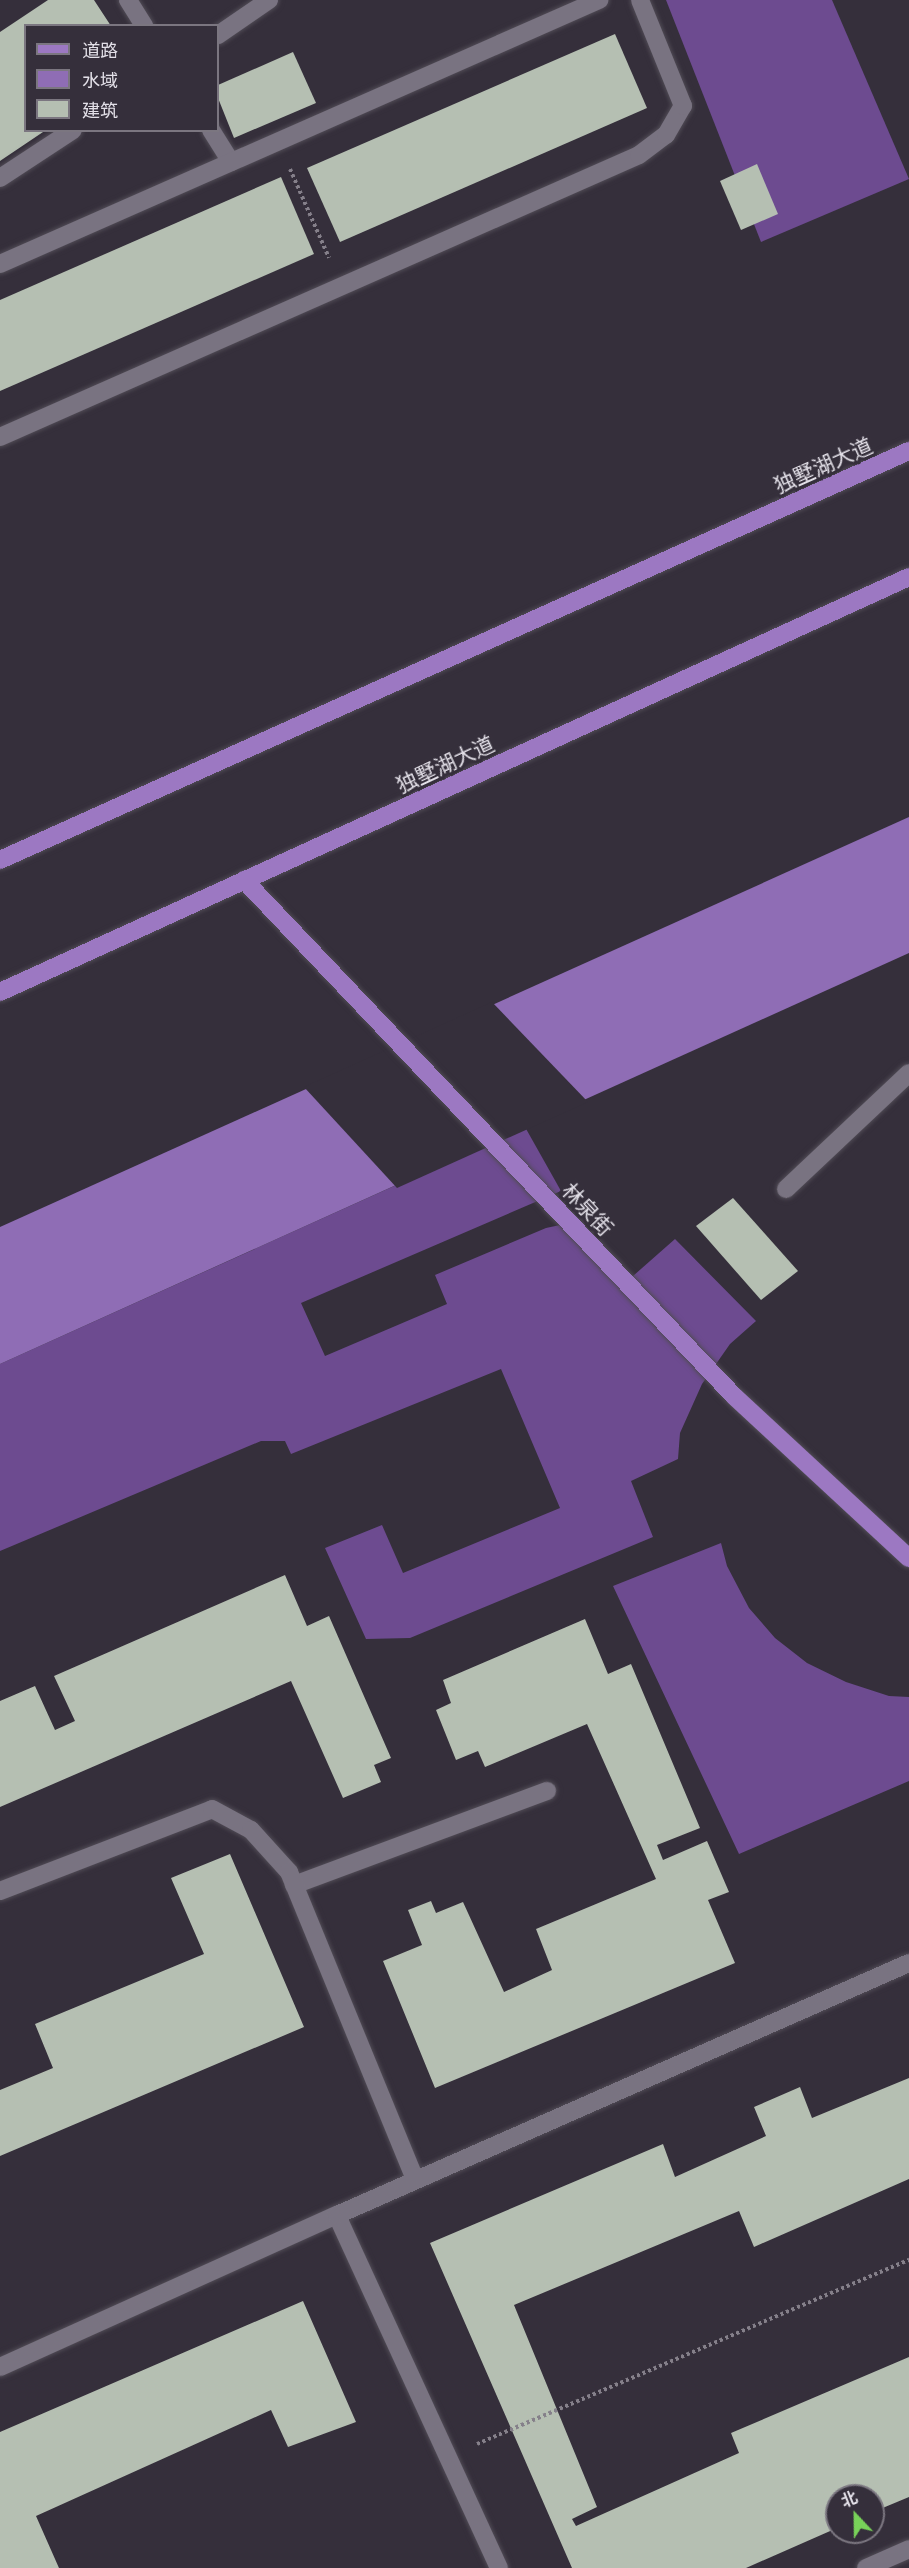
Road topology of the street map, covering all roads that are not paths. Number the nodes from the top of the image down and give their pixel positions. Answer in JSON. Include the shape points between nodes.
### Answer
{"nodes":[{"id":1,"x":128,"y":0,"type":"edge"},
{"id":2,"x":269,"y":0,"type":"edge"},
{"id":3,"x":599,"y":0,"type":"edge"},
{"id":4,"x":640,"y":0,"type":"edge"},
{"id":5,"x":143,"y":24,"type":"edge"},
{"id":6,"x":219,"y":34,"type":"edge"},
{"id":7,"x":69,"y":132,"type":"edge"},
{"id":8,"x":212,"y":132,"type":"edge"},
{"id":9,"x":231,"y":162,"type":"junction"},
{"id":10,"x":0,"y":178,"type":"edge"},
{"id":11,"x":0,"y":264,"type":"edge"},
{"id":12,"x":0,"y":437,"type":"edge"},
{"id":13,"x":909,"y":452,"type":"edge"},
{"id":14,"x":909,"y":577,"type":"edge"},
{"id":15,"x":0,"y":860,"type":"edge"},
{"id":16,"x":244,"y":880,"type":"junction"},
{"id":17,"x":0,"y":992,"type":"edge"},
{"id":18,"x":909,"y":1073,"type":"edge"},
{"id":19,"x":786,"y":1189,"type":"dead end"},
{"id":20,"x":909,"y":1558,"type":"edge"},
{"id":21,"x":547,"y":1791,"type":"dead end"},
{"id":22,"x":294,"y":1885,"type":"junction"},
{"id":23,"x":0,"y":1891,"type":"edge"},
{"id":24,"x":909,"y":1963,"type":"edge"},
{"id":25,"x":415,"y":2179,"type":"junction"},
{"id":26,"x":337,"y":2215,"type":"junction"},
{"id":27,"x":0,"y":2367,"type":"edge"},
{"id":28,"x":909,"y":2549,"type":"edge"},
{"id":29,"x":499,"y":2568,"type":"edge"},
{"id":30,"x":866,"y":2568,"type":"edge"}],
"edges":[{"from":1,"to":5,"type":"street"},
{"from":2,"to":6,"type":"street"},
{"from":3,"to":9,"type":"street"},
{"from":4,"to":12,"type":"street","via":[[683,106],[666,135],[639,155]]},
{"from":7,"to":10,"type":"street"},
{"from":8,"to":9,"type":"street"},
{"from":9,"to":11,"type":"street"},
{"from":13,"to":15,"type":"main road","name":"独墅湖大道"},
{"from":14,"to":16,"type":"main road","name":"独墅湖大道"},
{"from":16,"to":17,"type":"main road","name":"独墅湖大道"},
{"from":16,"to":20,"type":"main road","name":"林泉街","via":[[735,1396]]},
{"from":18,"to":19,"type":"street"},
{"from":21,"to":22,"type":"street"},
{"from":22,"to":23,"type":"street","via":[[289,1872],[251,1830],[212,1809]]},
{"from":22,"to":25,"type":"street"},
{"from":24,"to":25,"type":"street"},
{"from":25,"to":26,"type":"street"},
{"from":26,"to":27,"type":"street"},
{"from":26,"to":29,"type":"street"},
{"from":28,"to":30,"type":"street"}]}
